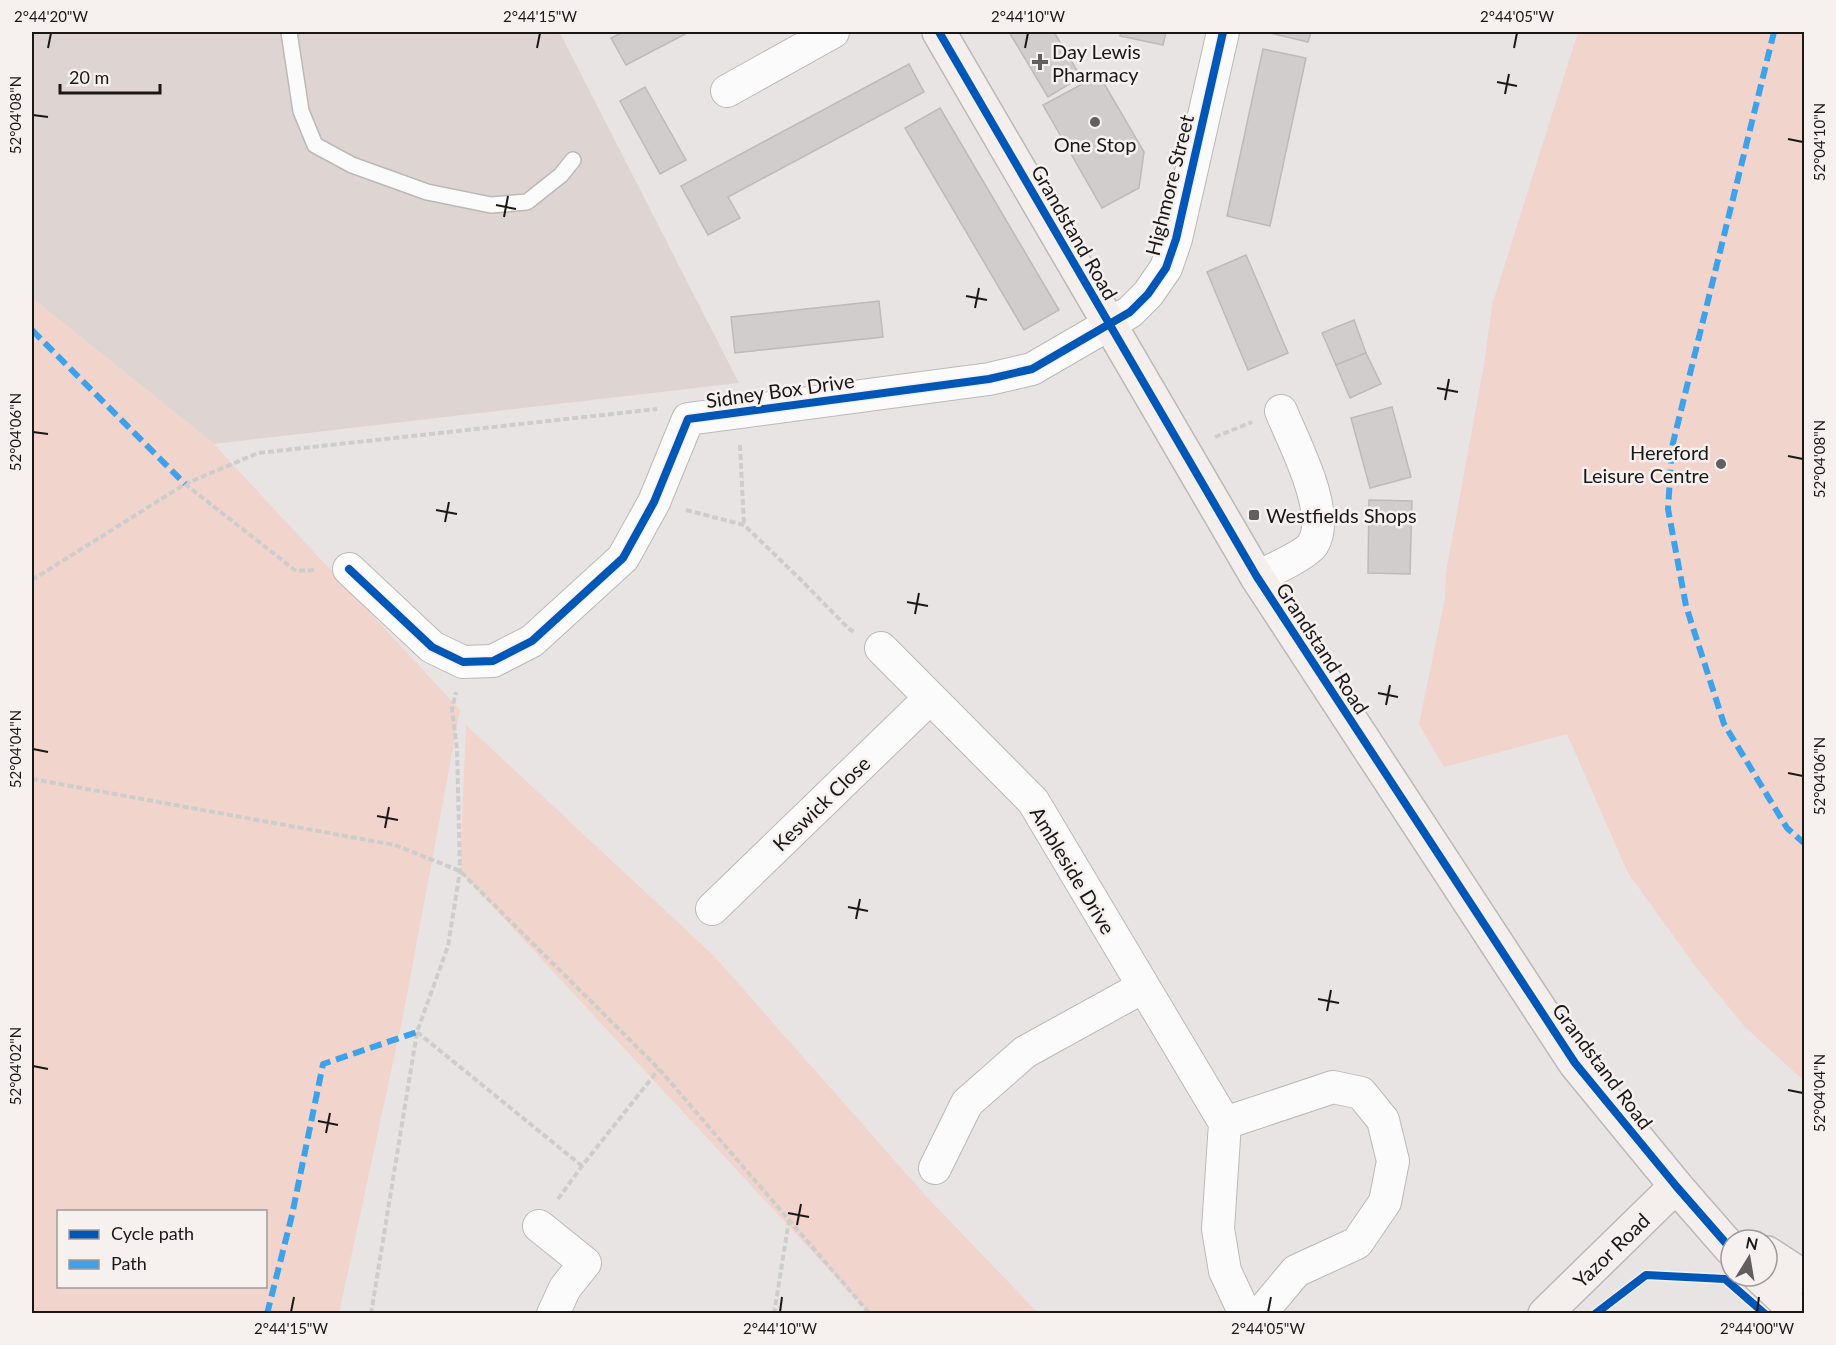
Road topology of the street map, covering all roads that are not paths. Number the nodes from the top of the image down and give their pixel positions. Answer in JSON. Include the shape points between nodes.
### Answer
{"nodes":[{"id":1,"x":289,"y":32,"type":"edge"},
{"id":2,"x":832,"y":32,"type":"edge"},
{"id":3,"x":939,"y":32,"type":"edge"},
{"id":4,"x":1223,"y":32,"type":"edge"},
{"id":5,"x":727,"y":91,"type":"dead end"},
{"id":6,"x":573,"y":160,"type":"dead end"},
{"id":7,"x":1110,"y":324,"type":"junction"},
{"id":8,"x":1281,"y":411,"type":"road end"},
{"id":9,"x":349,"y":569,"type":"road end"},
{"id":10,"x":1257,"y":577,"type":"junction"},
{"id":11,"x":881,"y":648,"type":"road end"},
{"id":12,"x":930,"y":698,"type":"junction"},
{"id":13,"x":712,"y":909,"type":"dead end"},
{"id":14,"x":1143,"y":987,"type":"junction"},
{"id":15,"x":1225,"y":1123,"type":"junction"},
{"id":16,"x":935,"y":1168,"type":"dead end"},
{"id":17,"x":1685,"y":1196,"type":"junction"},
{"id":18,"x":539,"y":1226,"type":"road end"},
{"id":19,"x":1730,"y":1228,"type":"edge"},
{"id":20,"x":1719,"y":1235,"type":"edge"},
{"id":21,"x":1779,"y":1261,"type":"edge"},
{"id":22,"x":1804,"y":1277,"type":"edge"},
{"id":23,"x":1771,"y":1288,"type":"edge"},
{"id":24,"x":553,"y":1314,"type":"edge"},
{"id":25,"x":1245,"y":1314,"type":"edge"},
{"id":26,"x":1260,"y":1314,"type":"edge"},
{"id":27,"x":1545,"y":1314,"type":"edge"},
{"id":28,"x":1798,"y":1314,"type":"edge"}],
"edges":[{"from":1,"to":6,"type":"lane","via":[[301,111],[315,146],[352,165],[427,192],[492,205],[527,202]]},
{"from":2,"to":5,"type":"street"},
{"from":3,"to":7,"type":"street","name":"Grandstand Road"},
{"from":4,"to":7,"type":"street","name":"Highmore Street","via":[[1166,268],[1130,312]]},
{"from":7,"to":9,"type":"street","name":"Sidney Box Drive","via":[[1032,369],[688,419],[654,502],[623,558],[532,641],[493,661],[463,662],[432,647]]},
{"from":7,"to":10,"type":"street","name":"Grandstand Road"},
{"from":8,"to":10,"type":"street","via":[[1311,483],[1319,524],[1313,545]]},
{"from":10,"to":17,"type":"street","name":"Grandstand Road","via":[[1575,1063]]},
{"from":11,"to":12,"type":"street","name":"Ambleside Drive"},
{"from":12,"to":13,"type":"street","name":"Keswick Close"},
{"from":12,"to":14,"type":"street","name":"Ambleside Drive","via":[[1033,801]]},
{"from":14,"to":15,"type":"street","name":"Ambleside Drive"},
{"from":14,"to":16,"type":"street","via":[[1025,1052],[967,1103]]},
{"from":15,"to":25,"type":"street","via":[[1218,1229],[1225,1271]]},
{"from":15,"to":26,"type":"street","via":[[1333,1087],[1361,1093],[1383,1120],[1393,1161],[1385,1202],[1357,1243],[1296,1271]]},
{"from":17,"to":19,"type":"street","name":"Grandstand Road"},
{"from":17,"to":20,"type":"street","name":"Grandstand Road"},
{"from":17,"to":27,"type":"street","name":"Yazor Road"},
{"from":18,"to":24,"type":"street","via":[[585,1263],[565,1288]]},
{"from":21,"to":22,"type":"street"},
{"from":23,"to":28,"type":"street"}]}
